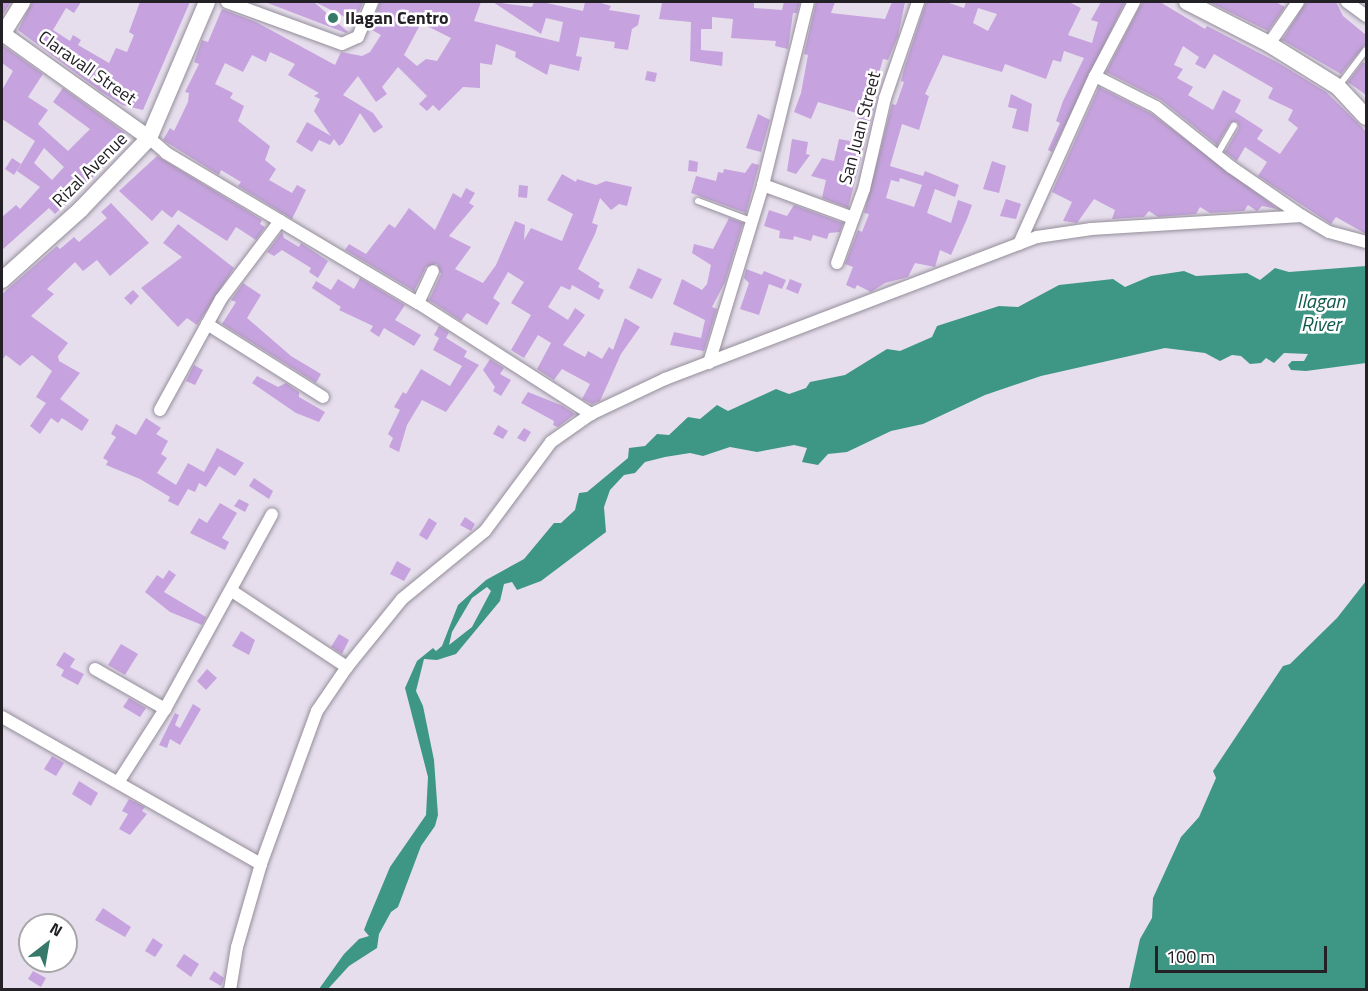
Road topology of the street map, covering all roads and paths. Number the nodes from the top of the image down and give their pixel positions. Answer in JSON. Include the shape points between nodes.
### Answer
{"nodes":[{"id":1,"x":22,"y":2,"type":"edge"},
{"id":2,"x":198,"y":2,"type":"edge"},
{"id":3,"x":207,"y":2,"type":"edge"},
{"id":4,"x":227,"y":2,"type":"edge"},
{"id":5,"x":372,"y":2,"type":"edge"},
{"id":6,"x":808,"y":2,"type":"edge"},
{"id":7,"x":918,"y":2,"type":"edge"},
{"id":8,"x":1134,"y":2,"type":"edge"},
{"id":9,"x":1187,"y":2,"type":"edge"},
{"id":10,"x":1298,"y":2,"type":"edge"},
{"id":11,"x":1347,"y":2,"type":"edge"},
{"id":12,"x":1366,"y":15,"type":"edge"},
{"id":13,"x":2,"y":33,"type":"edge"},
{"id":14,"x":1269,"y":44,"type":"junction"},
{"id":15,"x":1366,"y":50,"type":"edge"},
{"id":16,"x":1095,"y":76,"type":"junction"},
{"id":17,"x":1338,"y":87,"type":"junction"},
{"id":18,"x":1366,"y":117,"type":"edge"},
{"id":19,"x":1234,"y":126,"type":"dead end"},
{"id":20,"x":146,"y":135,"type":"junction"},
{"id":21,"x":1217,"y":155,"type":"junction"},
{"id":22,"x":763,"y":185,"type":"junction"},
{"id":23,"x":698,"y":201,"type":"dead end"},
{"id":24,"x":1302,"y":216,"type":"junction"},
{"id":25,"x":853,"y":218,"type":"junction"},
{"id":26,"x":280,"y":221,"type":"junction"},
{"id":27,"x":751,"y":221,"type":"junction"},
{"id":28,"x":1366,"y":242,"type":"edge"},
{"id":29,"x":1019,"y":243,"type":"junction"},
{"id":30,"x":837,"y":263,"type":"dead end"},
{"id":31,"x":2,"y":267,"type":"edge"},
{"id":32,"x":434,"y":271,"type":"dead end"},
{"id":33,"x":2,"y":280,"type":"edge"},
{"id":34,"x":417,"y":303,"type":"junction"},
{"id":35,"x":207,"y":324,"type":"junction"},
{"id":36,"x":709,"y":363,"type":"junction"},
{"id":37,"x":323,"y":397,"type":"dead end"},
{"id":38,"x":160,"y":410,"type":"dead end"},
{"id":39,"x":591,"y":414,"type":"junction"},
{"id":40,"x":272,"y":514,"type":"dead end"},
{"id":41,"x":232,"y":591,"type":"junction"},
{"id":42,"x":347,"y":667,"type":"junction"},
{"id":43,"x":95,"y":669,"type":"dead end"},
{"id":44,"x":165,"y":709,"type":"junction"},
{"id":45,"x":2,"y":717,"type":"edge"},
{"id":46,"x":119,"y":781,"type":"junction"},
{"id":47,"x":261,"y":864,"type":"junction"},
{"id":48,"x":230,"y":990,"type":"edge"}],
"edges":[{"from":1,"to":13,"type":"street"},
{"from":2,"to":20,"type":"main road","name":"Rizal Avenue"},
{"from":3,"to":20,"type":"main road","name":"Rizal Avenue"},
{"from":4,"to":5,"type":"street","via":[[342,44],[358,37]]},
{"from":6,"to":22,"type":"street"},
{"from":7,"to":25,"type":"street","name":"San Juan Street","via":[[885,98]]},
{"from":8,"to":16,"type":"street"},
{"from":9,"to":14,"type":"main road"},
{"from":10,"to":14,"type":"street"},
{"from":11,"to":12,"type":"street"},
{"from":13,"to":20,"type":"street","name":"Claravall Street"},
{"from":14,"to":17,"type":"main road"},
{"from":15,"to":17,"type":"lane"},
{"from":16,"to":21,"type":"street","via":[[1148,102]]},
{"from":16,"to":29,"type":"street"},
{"from":17,"to":18,"type":"main road"},
{"from":19,"to":21,"type":"lane"},
{"from":20,"to":26,"type":"street"},
{"from":20,"to":31,"type":"main road","name":"Rizal Avenue"},
{"from":20,"to":33,"type":"main road","name":"Rizal Avenue","via":[[81,209]]},
{"from":21,"to":24,"type":"street"},
{"from":22,"to":25,"type":"street"},
{"from":22,"to":27,"type":"street"},
{"from":23,"to":27,"type":"lane"},
{"from":24,"to":28,"type":"street","via":[[1329,232]]},
{"from":24,"to":29,"type":"street","via":[[1091,229]]},
{"from":25,"to":30,"type":"street","name":"San Juan Street"},
{"from":26,"to":34,"type":"street"},
{"from":26,"to":35,"type":"street"},
{"from":27,"to":36,"type":"street"},
{"from":29,"to":36,"type":"street"},
{"from":32,"to":34,"type":"street"},
{"from":34,"to":39,"type":"street"},
{"from":35,"to":37,"type":"street"},
{"from":35,"to":38,"type":"street"},
{"from":36,"to":39,"type":"street"},
{"from":39,"to":42,"type":"street","via":[[551,442],[485,531],[402,599]]},
{"from":40,"to":41,"type":"street"},
{"from":41,"to":42,"type":"street"},
{"from":41,"to":44,"type":"street"},
{"from":42,"to":47,"type":"street","via":[[317,711]]},
{"from":43,"to":44,"type":"street"},
{"from":44,"to":46,"type":"street"},
{"from":45,"to":46,"type":"street"},
{"from":46,"to":47,"type":"street"},
{"from":47,"to":48,"type":"street","via":[[237,946]]}]}
